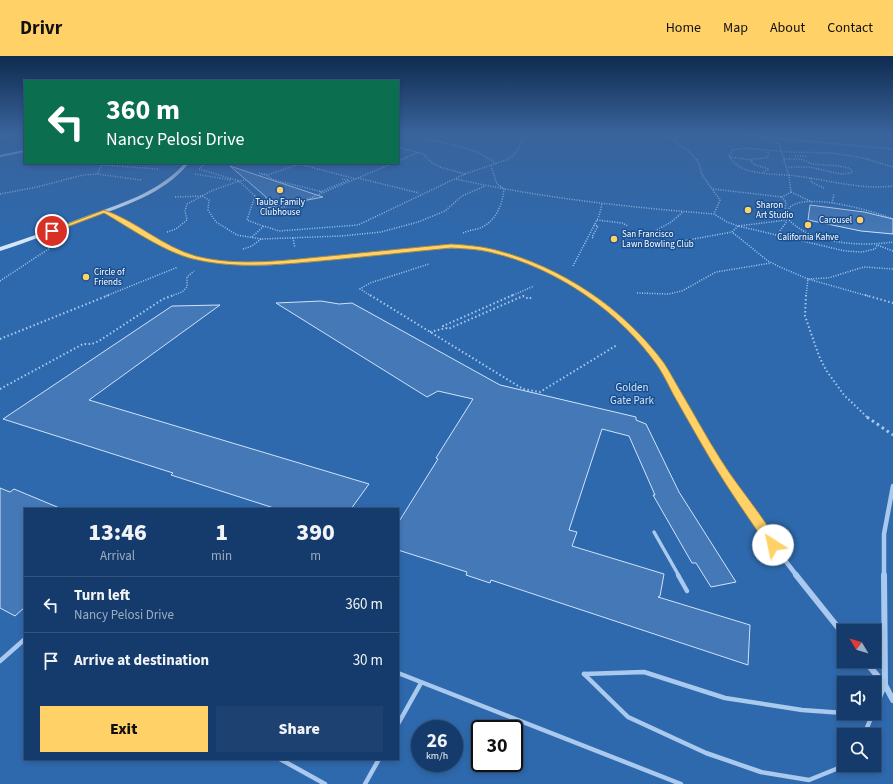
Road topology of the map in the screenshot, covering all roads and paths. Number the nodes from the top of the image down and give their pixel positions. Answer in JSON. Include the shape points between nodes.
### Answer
{"nodes":[{"id":1,"x":101,"y":166,"type":"edge"},
{"id":2,"x":113,"y":166,"type":"edge"},
{"id":3,"x":185,"y":166,"type":"edge"},
{"id":4,"x":202,"y":166,"type":"edge"},
{"id":5,"x":294,"y":166,"type":"edge"},
{"id":6,"x":305,"y":166,"type":"edge"},
{"id":7,"x":387,"y":166,"type":"edge"},
{"id":8,"x":437,"y":166,"type":"edge"},
{"id":9,"x":491,"y":166,"type":"joint"},
{"id":10,"x":700,"y":166,"type":"edge"},
{"id":11,"x":738,"y":166,"type":"edge"},
{"id":12,"x":760,"y":166,"type":"edge"},
{"id":13,"x":828,"y":166,"type":"edge"},
{"id":14,"x":308,"y":167,"type":"junction"},
{"id":15,"x":304,"y":168,"type":"dead end"},
{"id":16,"x":787,"y":168,"type":"joint"},
{"id":17,"x":161,"y":170,"type":"dead end"},
{"id":18,"x":325,"y":171,"type":"junction"},
{"id":19,"x":259,"y":173,"type":"dead end"},
{"id":20,"x":319,"y":173,"type":"dead end"},
{"id":21,"x":761,"y":173,"type":"junction"},
{"id":22,"x":97,"y":174,"type":"junction"},
{"id":23,"x":194,"y":174,"type":"dead end"},
{"id":24,"x":264,"y":174,"type":"junction"},
{"id":25,"x":465,"y":174,"type":"junction"},
{"id":26,"x":343,"y":175,"type":"junction"},
{"id":27,"x":260,"y":176,"type":"dead end"},
{"id":28,"x":789,"y":176,"type":"junction"},
{"id":29,"x":339,"y":177,"type":"dead end"},
{"id":30,"x":357,"y":178,"type":"junction"},
{"id":31,"x":456,"y":178,"type":"junction"},
{"id":32,"x":811,"y":178,"type":"junction"},
{"id":33,"x":342,"y":179,"type":"dead end"},
{"id":34,"x":246,"y":180,"type":"dead end"},
{"id":35,"x":239,"y":181,"type":"junction"},
{"id":36,"x":295,"y":183,"type":"dead end"},
{"id":37,"x":164,"y":184,"type":"junction"},
{"id":38,"x":292,"y":185,"type":"junction"},
{"id":39,"x":298,"y":186,"type":"junction"},
{"id":40,"x":485,"y":186,"type":"junction"},
{"id":41,"x":893,"y":186,"type":"edge"},
{"id":42,"x":295,"y":188,"type":"dead end"},
{"id":43,"x":824,"y":188,"type":"dead end"},
{"id":44,"x":504,"y":189,"type":"junction"},
{"id":45,"x":712,"y":189,"type":"junction"},
{"id":46,"x":320,"y":192,"type":"junction"},
{"id":47,"x":323,"y":192,"type":"junction"},
{"id":48,"x":791,"y":192,"type":"junction"},
{"id":49,"x":419,"y":193,"type":"dead end"},
{"id":50,"x":0,"y":194,"type":"edge"},
{"id":51,"x":834,"y":194,"type":"dead end"},
{"id":52,"x":202,"y":196,"type":"junction"},
{"id":53,"x":255,"y":196,"type":"junction"},
{"id":54,"x":782,"y":196,"type":"junction"},
{"id":55,"x":175,"y":197,"type":"dead end"},
{"id":56,"x":812,"y":202,"type":"junction"},
{"id":57,"x":832,"y":203,"type":"junction"},
{"id":58,"x":602,"y":204,"type":"junction"},
{"id":59,"x":104,"y":211,"type":"junction"},
{"id":60,"x":683,"y":212,"type":"junction"},
{"id":61,"x":714,"y":214,"type":"junction"},
{"id":62,"x":785,"y":215,"type":"junction"},
{"id":63,"x":893,"y":219,"type":"edge"},
{"id":64,"x":597,"y":220,"type":"junction"},
{"id":65,"x":788,"y":220,"type":"junction"},
{"id":66,"x":594,"y":225,"type":"junction"},
{"id":67,"x":264,"y":226,"type":"junction"},
{"id":68,"x":628,"y":226,"type":"dead end"},
{"id":69,"x":738,"y":226,"type":"junction"},
{"id":70,"x":657,"y":230,"type":"dead end"},
{"id":71,"x":732,"y":232,"type":"junction"},
{"id":72,"x":462,"y":233,"type":"dead end"},
{"id":73,"x":777,"y":235,"type":"junction"},
{"id":74,"x":150,"y":237,"type":"junction"},
{"id":75,"x":252,"y":237,"type":"junction"},
{"id":76,"x":293,"y":238,"type":"junction"},
{"id":77,"x":594,"y":238,"type":"dead end"},
{"id":78,"x":261,"y":239,"type":"junction"},
{"id":79,"x":893,"y":242,"type":"edge"},
{"id":80,"x":55,"y":244,"type":"dead end"},
{"id":81,"x":877,"y":245,"type":"junction"},
{"id":82,"x":654,"y":247,"type":"dead end"},
{"id":83,"x":0,"y":249,"type":"edge"},
{"id":84,"x":296,"y":250,"type":"dead end"},
{"id":85,"x":893,"y":251,"type":"edge"},
{"id":86,"x":237,"y":252,"type":"dead end"},
{"id":87,"x":435,"y":262,"type":"dead end"},
{"id":88,"x":772,"y":263,"type":"junction"},
{"id":89,"x":178,"y":266,"type":"dead end"},
{"id":90,"x":573,"y":266,"type":"dead end"},
{"id":91,"x":197,"y":268,"type":"dead end"},
{"id":92,"x":893,"y":269,"type":"edge"},
{"id":93,"x":808,"y":280,"type":"junction"},
{"id":94,"x":0,"y":281,"type":"edge"},
{"id":95,"x":534,"y":286,"type":"dead end"},
{"id":96,"x":637,"y":294,"type":"dead end"},
{"id":97,"x":532,"y":297,"type":"dead end"},
{"id":98,"x":893,"y":303,"type":"edge"},
{"id":99,"x":447,"y":328,"type":"junction"},
{"id":100,"x":429,"y":332,"type":"junction"},
{"id":101,"x":0,"y":339,"type":"edge"},
{"id":102,"x":617,"y":345,"type":"dead end"},
{"id":103,"x":0,"y":389,"type":"edge"},
{"id":104,"x":893,"y":435,"type":"edge"},
{"id":105,"x":893,"y":486,"type":"edge"},
{"id":106,"x":654,"y":532,"type":"dead end"},
{"id":107,"x":687,"y":591,"type":"dead end"},
{"id":108,"x":837,"y":626,"type":"edge"},
{"id":109,"x":24,"y":640,"type":"edge"},
{"id":110,"x":0,"y":661,"type":"edge"},
{"id":111,"x":871,"y":668,"type":"edge"},
{"id":112,"x":399,"y":673,"type":"edge"},
{"id":113,"x":421,"y":683,"type":"junction"},
{"id":114,"x":885,"y":685,"type":"junction"},
{"id":115,"x":881,"y":695,"type":"edge"},
{"id":116,"x":893,"y":700,"type":"edge"},
{"id":117,"x":837,"y":712,"type":"edge"},
{"id":118,"x":399,"y":722,"type":"edge"},
{"id":119,"x":282,"y":760,"type":"edge"},
{"id":120,"x":378,"y":760,"type":"edge"},
{"id":121,"x":837,"y":769,"type":"edge"},
{"id":122,"x":809,"y":782,"type":"edge"},
{"id":123,"x":325,"y":784,"type":"edge"},
{"id":124,"x":365,"y":784,"type":"edge"},
{"id":125,"x":681,"y":784,"type":"edge"}],
"edges":[{"from":1,"to":22,"type":"path"},
{"from":2,"to":17,"type":"path"},
{"from":3,"to":37,"type":"street"},
{"from":4,"to":35,"type":"path","via":[[198,169]]},
{"from":5,"to":24,"type":"path","via":[[268,176]]},
{"from":6,"to":14,"type":"path"},
{"from":7,"to":30,"type":"path"},
{"from":8,"to":25,"type":"path"},
{"from":9,"to":25,"type":"path"},
{"from":9,"to":44,"type":"path","via":[[497,184]]},
{"from":10,"to":45,"type":"path","via":[[702,175]]},
{"from":11,"to":21,"type":"path"},
{"from":12,"to":21,"type":"path","via":[[769,169]]},
{"from":13,"to":16,"type":"path","via":[[849,168],[852,172],[844,174],[809,167]]},
{"from":14,"to":15,"type":"path"},
{"from":14,"to":18,"type":"path"},
{"from":16,"to":28,"type":"path"},
{"from":18,"to":20,"type":"path"},
{"from":18,"to":26,"type":"path"},
{"from":19,"to":24,"type":"path"},
{"from":21,"to":28,"type":"path"},
{"from":22,"to":37,"type":"path"},
{"from":22,"to":50,"type":"path"},
{"from":23,"to":35,"type":"path"},
{"from":24,"to":27,"type":"path"},
{"from":24,"to":38,"type":"path"},
{"from":25,"to":31,"type":"path"},
{"from":26,"to":29,"type":"path"},
{"from":26,"to":30,"type":"path"},
{"from":28,"to":32,"type":"path"},
{"from":28,"to":48,"type":"path"},
{"from":30,"to":47,"type":"path"},
{"from":30,"to":49,"type":"path"},
{"from":31,"to":40,"type":"path"},
{"from":31,"to":67,"type":"path","via":[[358,225],[279,231]]},
{"from":32,"to":41,"type":"path","via":[[858,187]]},
{"from":32,"to":43,"type":"path","via":[[811,182]]},
{"from":33,"to":46,"type":"path","via":[[349,180]]},
{"from":34,"to":35,"type":"path"},
{"from":35,"to":52,"type":"path"},
{"from":35,"to":53,"type":"path"},
{"from":36,"to":38,"type":"path"},
{"from":37,"to":59,"type":"street"},
{"from":38,"to":39,"type":"path"},
{"from":39,"to":42,"type":"path"},
{"from":39,"to":46,"type":"path"},
{"from":40,"to":44,"type":"path"},
{"from":40,"to":76,"type":"path","via":[[462,196],[445,211],[418,222],[381,232]]},
{"from":44,"to":58,"type":"path"},
{"from":44,"to":72,"type":"path","via":[[504,199],[488,222]]},
{"from":45,"to":54,"type":"path"},
{"from":45,"to":61,"type":"path","via":[[720,200]]},
{"from":46,"to":47,"type":"path"},
{"from":47,"to":53,"type":"path","via":[[294,205],[261,211],[261,205]]},
{"from":48,"to":54,"type":"path"},
{"from":48,"to":56,"type":"path"},
{"from":51,"to":57,"type":"path"},
{"from":52,"to":55,"type":"path"},
{"from":52,"to":74,"type":"path","via":[[187,204],[187,220],[176,229]]},
{"from":52,"to":75,"type":"path","via":[[209,200],[208,210],[216,222],[237,235]]},
{"from":53,"to":67,"type":"path","via":[[247,220]]},
{"from":54,"to":62,"type":"path","via":[[786,202]]},
{"from":56,"to":57,"type":"path"},
{"from":56,"to":62,"type":"path","via":[[792,206]]},
{"from":57,"to":63,"type":"path","via":[[862,208]]},
{"from":58,"to":60,"type":"path"},
{"from":58,"to":64,"type":"path"},
{"from":59,"to":74,"type":"street"},
{"from":59,"to":83,"type":"street"},
{"from":60,"to":61,"type":"path"},
{"from":60,"to":70,"type":"path"},
{"from":61,"to":69,"type":"path"},
{"from":62,"to":65,"type":"path"},
{"from":64,"to":66,"type":"path"},
{"from":64,"to":68,"type":"path"},
{"from":65,"to":69,"type":"path"},
{"from":65,"to":73,"type":"path"},
{"from":65,"to":81,"type":"path","via":[[805,232],[826,239]]},
{"from":66,"to":77,"type":"path","via":[[598,226],[592,237]]},
{"from":66,"to":90,"type":"path"},
{"from":67,"to":75,"type":"path"},
{"from":69,"to":71,"type":"path"},
{"from":69,"to":73,"type":"path"},
{"from":71,"to":82,"type":"path","via":[[677,242],[671,246]]},
{"from":71,"to":88,"type":"path"},
{"from":73,"to":81,"type":"path","via":[[845,251],[862,252],[874,249]]},
{"from":74,"to":108,"type":"street","via":[[193,257],[227,263],[284,262],[440,247],[472,247],[505,254],[560,278],[610,310],[639,338],[660,364],[717,462],[755,519]]},
{"from":75,"to":78,"type":"path"},
{"from":76,"to":78,"type":"path"},
{"from":76,"to":84,"type":"path"},
{"from":78,"to":86,"type":"path"},
{"from":79,"to":81,"type":"path"},
{"from":80,"to":94,"type":"path"},
{"from":81,"to":85,"type":"path"},
{"from":87,"to":100,"type":"path","via":[[370,283],[360,290]]},
{"from":88,"to":93,"type":"path"},
{"from":88,"to":96,"type":"path","via":[[716,272],[682,291],[668,294]]},
{"from":89,"to":101,"type":"path"},
{"from":91,"to":103,"type":"path","via":[[187,277],[187,287],[182,292],[162,299],[100,341],[83,344]]},
{"from":92,"to":93,"type":"path","via":[[864,267],[828,278]]},
{"from":93,"to":98,"type":"path"},
{"from":93,"to":104,"type":"path","via":[[805,316],[818,354],[832,382],[873,422]]},
{"from":95,"to":99,"type":"path","via":[[443,326]]},
{"from":97,"to":99,"type":"path","via":[[529,299],[523,296]]},
{"from":99,"to":100,"type":"path"},
{"from":100,"to":102,"type":"path","via":[[523,389],[540,392]]},
{"from":105,"to":114,"type":"street","via":[[884,534]]},
{"from":106,"to":107,"type":"lane"},
{"from":109,"to":110,"type":"lane"},
{"from":111,"to":114,"type":"street"},
{"from":112,"to":113,"type":"lane"},
{"from":113,"to":118,"type":"lane"},
{"from":113,"to":125,"type":"lane"},
{"from":114,"to":115,"type":"lane"},
{"from":114,"to":116,"type":"street"},
{"from":117,"to":122,"type":"lane","via":[[802,710],[726,698],[644,672],[584,674],[628,717],[706,753],[754,770]]},
{"from":119,"to":123,"type":"lane"},
{"from":120,"to":124,"type":"lane"},
{"from":121,"to":122,"type":"lane"}]}
